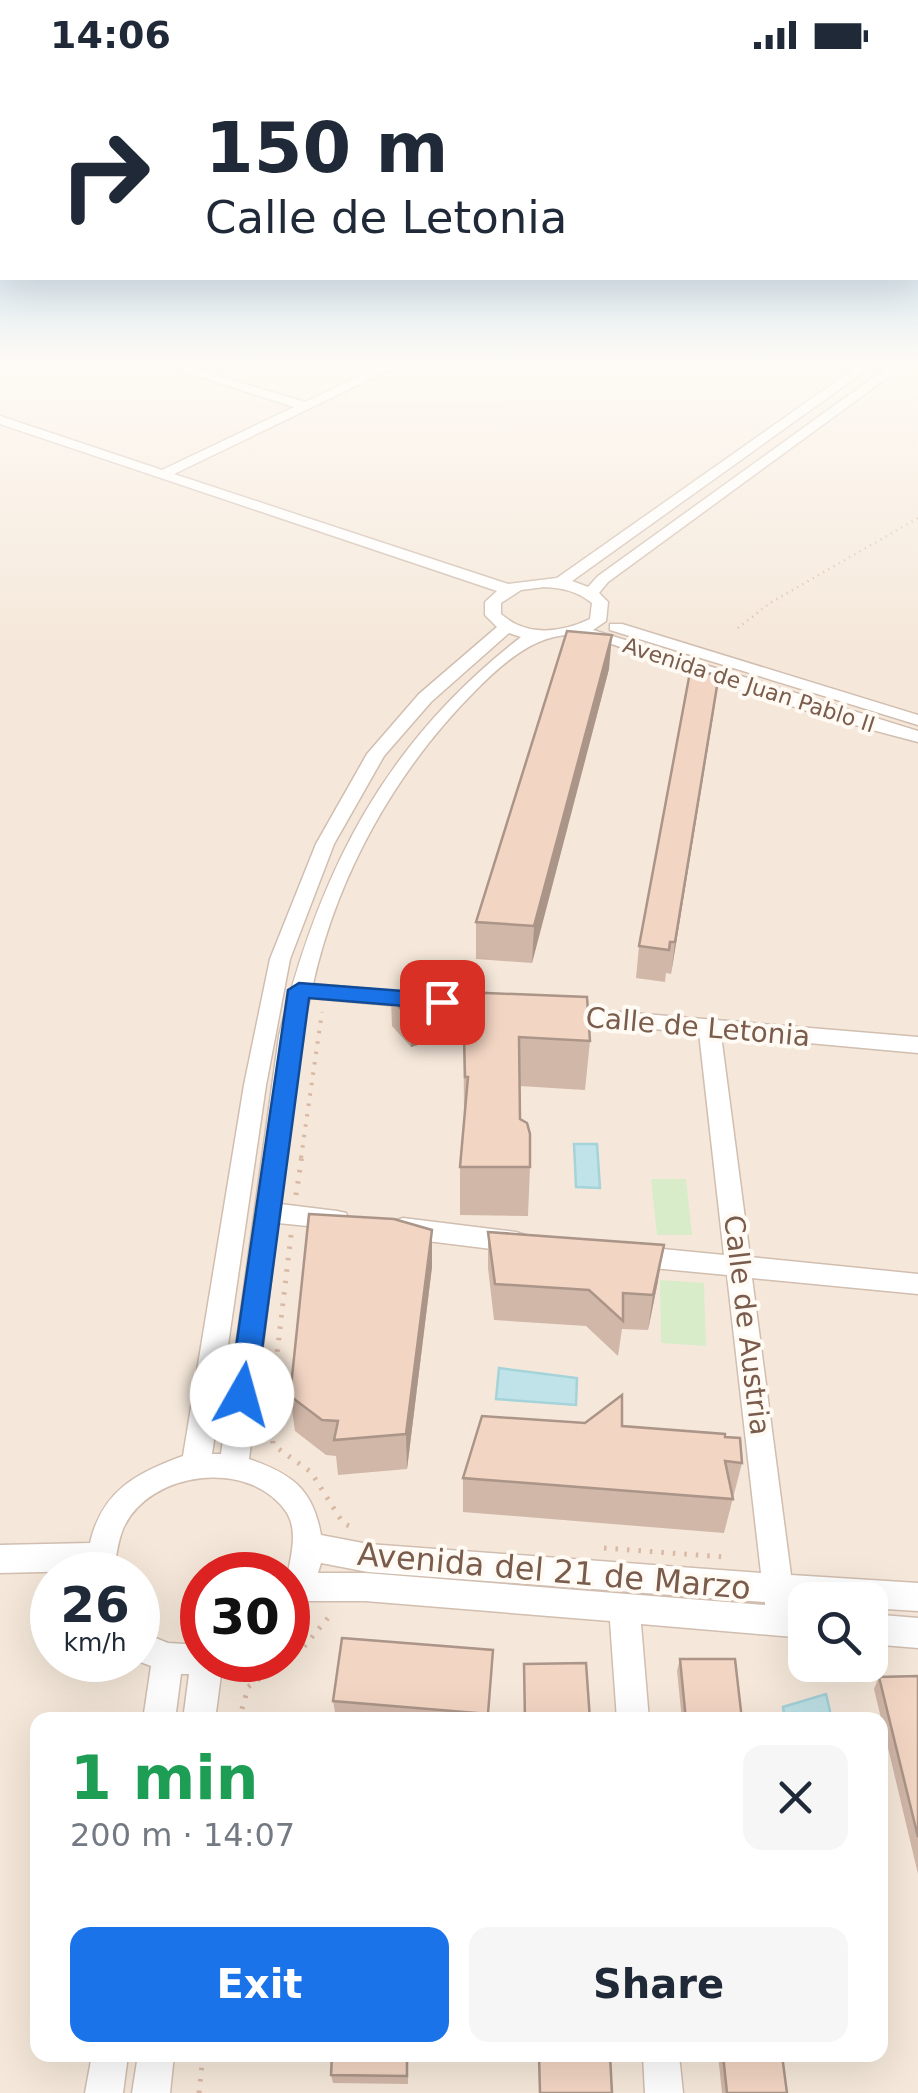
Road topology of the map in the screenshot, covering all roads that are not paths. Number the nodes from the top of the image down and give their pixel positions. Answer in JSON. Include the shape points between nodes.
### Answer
{"nodes":[{"id":1,"x":70,"y":455,"type":"edge"},
{"id":2,"x":104,"y":455,"type":"edge"},
{"id":3,"x":203,"y":455,"type":"edge"},
{"id":4,"x":740,"y":455,"type":"edge"},
{"id":5,"x":773,"y":455,"type":"edge"},
{"id":6,"x":161,"y":475,"type":"junction"},
{"id":7,"x":560,"y":583,"type":"junction"},
{"id":8,"x":508,"y":589,"type":"junction"},
{"id":9,"x":590,"y":593,"type":"junction"},
{"id":10,"x":493,"y":602,"type":"junction"},
{"id":11,"x":598,"y":621,"type":"junction"},
{"id":12,"x":507,"y":627,"type":"junction"},
{"id":13,"x":581,"y":631,"type":"junction"},
{"id":14,"x":533,"y":635,"type":"junction"},
{"id":15,"x":918,"y":720,"type":"edge"},
{"id":16,"x":918,"y":736,"type":"edge"},
{"id":17,"x":299,"y":990,"type":"junction"},
{"id":18,"x":709,"y":1030,"type":"junction"},
{"id":19,"x":918,"y":1045,"type":"edge"},
{"id":20,"x":266,"y":1212,"type":"junction"},
{"id":21,"x":546,"y":1246,"type":"edge"},
{"id":22,"x":604,"y":1252,"type":"edge"},
{"id":23,"x":740,"y":1269,"type":"junction"},
{"id":24,"x":918,"y":1284,"type":"edge"},
{"id":25,"x":196,"y":1464,"type":"junction"},
{"id":26,"x":234,"y":1464,"type":"junction"},
{"id":27,"x":310,"y":1547,"type":"junction"},
{"id":28,"x":102,"y":1552,"type":"edge"},
{"id":29,"x":309,"y":1552,"type":"edge"},
{"id":30,"x":0,"y":1559,"type":"edge"},
{"id":31,"x":30,"y":1561,"type":"edge"},
{"id":32,"x":366,"y":1573,"type":"junction"},
{"id":33,"x":780,"y":1589,"type":"junction"},
{"id":34,"x":310,"y":1594,"type":"edge"},
{"id":35,"x":918,"y":1597,"type":"edge"},
{"id":36,"x":624,"y":1608,"type":"junction"},
{"id":37,"x":788,"y":1608,"type":"edge"},
{"id":38,"x":788,"y":1622,"type":"edge"},
{"id":39,"x":888,"y":1630,"type":"edge"},
{"id":40,"x":918,"y":1633,"type":"edge"},
{"id":41,"x":160,"y":1655,"type":"edge"},
{"id":42,"x":168,"y":1658,"type":"junction"},
{"id":43,"x":180,"y":1659,"type":"edge"},
{"id":44,"x":202,"y":1682,"type":"edge"},
{"id":45,"x":160,"y":1712,"type":"edge"},
{"id":46,"x":200,"y":1712,"type":"edge"},
{"id":47,"x":632,"y":1712,"type":"edge"},
{"id":48,"x":109,"y":2062,"type":"edge"},
{"id":49,"x":155,"y":2062,"type":"edge"},
{"id":50,"x":662,"y":2062,"type":"edge"},
{"id":51,"x":104,"y":2093,"type":"edge"},
{"id":52,"x":151,"y":2093,"type":"edge"},
{"id":53,"x":664,"y":2093,"type":"edge"}],
"edges":[{"from":1,"to":10,"type":"street"},
{"from":2,"to":6,"type":"street"},
{"from":3,"to":6,"type":"street"},
{"from":4,"to":7,"type":"street"},
{"from":5,"to":9,"type":"street"},
{"from":6,"to":8,"type":"street"},
{"from":7,"to":8,"type":"street"},
{"from":7,"to":9,"type":"street"},
{"from":8,"to":10,"type":"street"},
{"from":9,"to":11,"type":"street","via":[[600,602]]},
{"from":10,"to":12,"type":"street","via":[[493,614]]},
{"from":11,"to":13,"type":"street"},
{"from":11,"to":15,"type":"street","name":"Avenida de Juan Pablo II"},
{"from":12,"to":14,"type":"street"},
{"from":12,"to":25,"type":"street","via":[[426,698],[376,754],[326,844],[280,959]]},
{"from":13,"to":14,"type":"street"},
{"from":13,"to":16,"type":"street","name":"Avenida de Juan Pablo II"},
{"from":14,"to":17,"type":"street","via":[[497,661],[412,747],[350,846]]},
{"from":17,"to":18,"type":"street","name":"Calle de Letonia"},
{"from":17,"to":20,"type":"street"},
{"from":18,"to":19,"type":"street","name":"Calle de Letonia"},
{"from":18,"to":23,"type":"street","name":"Calle de Austria"},
{"from":20,"to":21,"type":"street"},
{"from":20,"to":26,"type":"street"},
{"from":22,"to":23,"type":"street"},
{"from":23,"to":24,"type":"street"},
{"from":23,"to":33,"type":"street","name":"Calle de Austria"},
{"from":25,"to":26,"type":"street"},
{"from":25,"to":28,"type":"street","via":[[162,1475],[132,1496],[110,1524]]},
{"from":26,"to":27,"type":"street","via":[[264,1473],[288,1492],[304,1517]]},
{"from":27,"to":29,"type":"street"},
{"from":27,"to":32,"type":"street","name":"Avenida del 21 de Marzo"},
{"from":30,"to":31,"type":"street"},
{"from":32,"to":33,"type":"street","name":"Avenida del 21 de Marzo"},
{"from":32,"to":34,"type":"street","name":"Avenida del 21 de Marzo"},
{"from":32,"to":36,"type":"street","name":"Avenida del 21 de Marzo"},
{"from":33,"to":35,"type":"street","name":"Avenida del 21 de Marzo"},
{"from":33,"to":37,"type":"street","name":"Calle de Austria"},
{"from":36,"to":38,"type":"street","name":"Avenida del 21 de Marzo"},
{"from":36,"to":47,"type":"street"},
{"from":39,"to":40,"type":"street"},
{"from":41,"to":42,"type":"street"},
{"from":42,"to":43,"type":"street"},
{"from":42,"to":45,"type":"street"},
{"from":44,"to":46,"type":"street"},
{"from":48,"to":51,"type":"street"},
{"from":49,"to":52,"type":"street"},
{"from":50,"to":53,"type":"street"}]}
